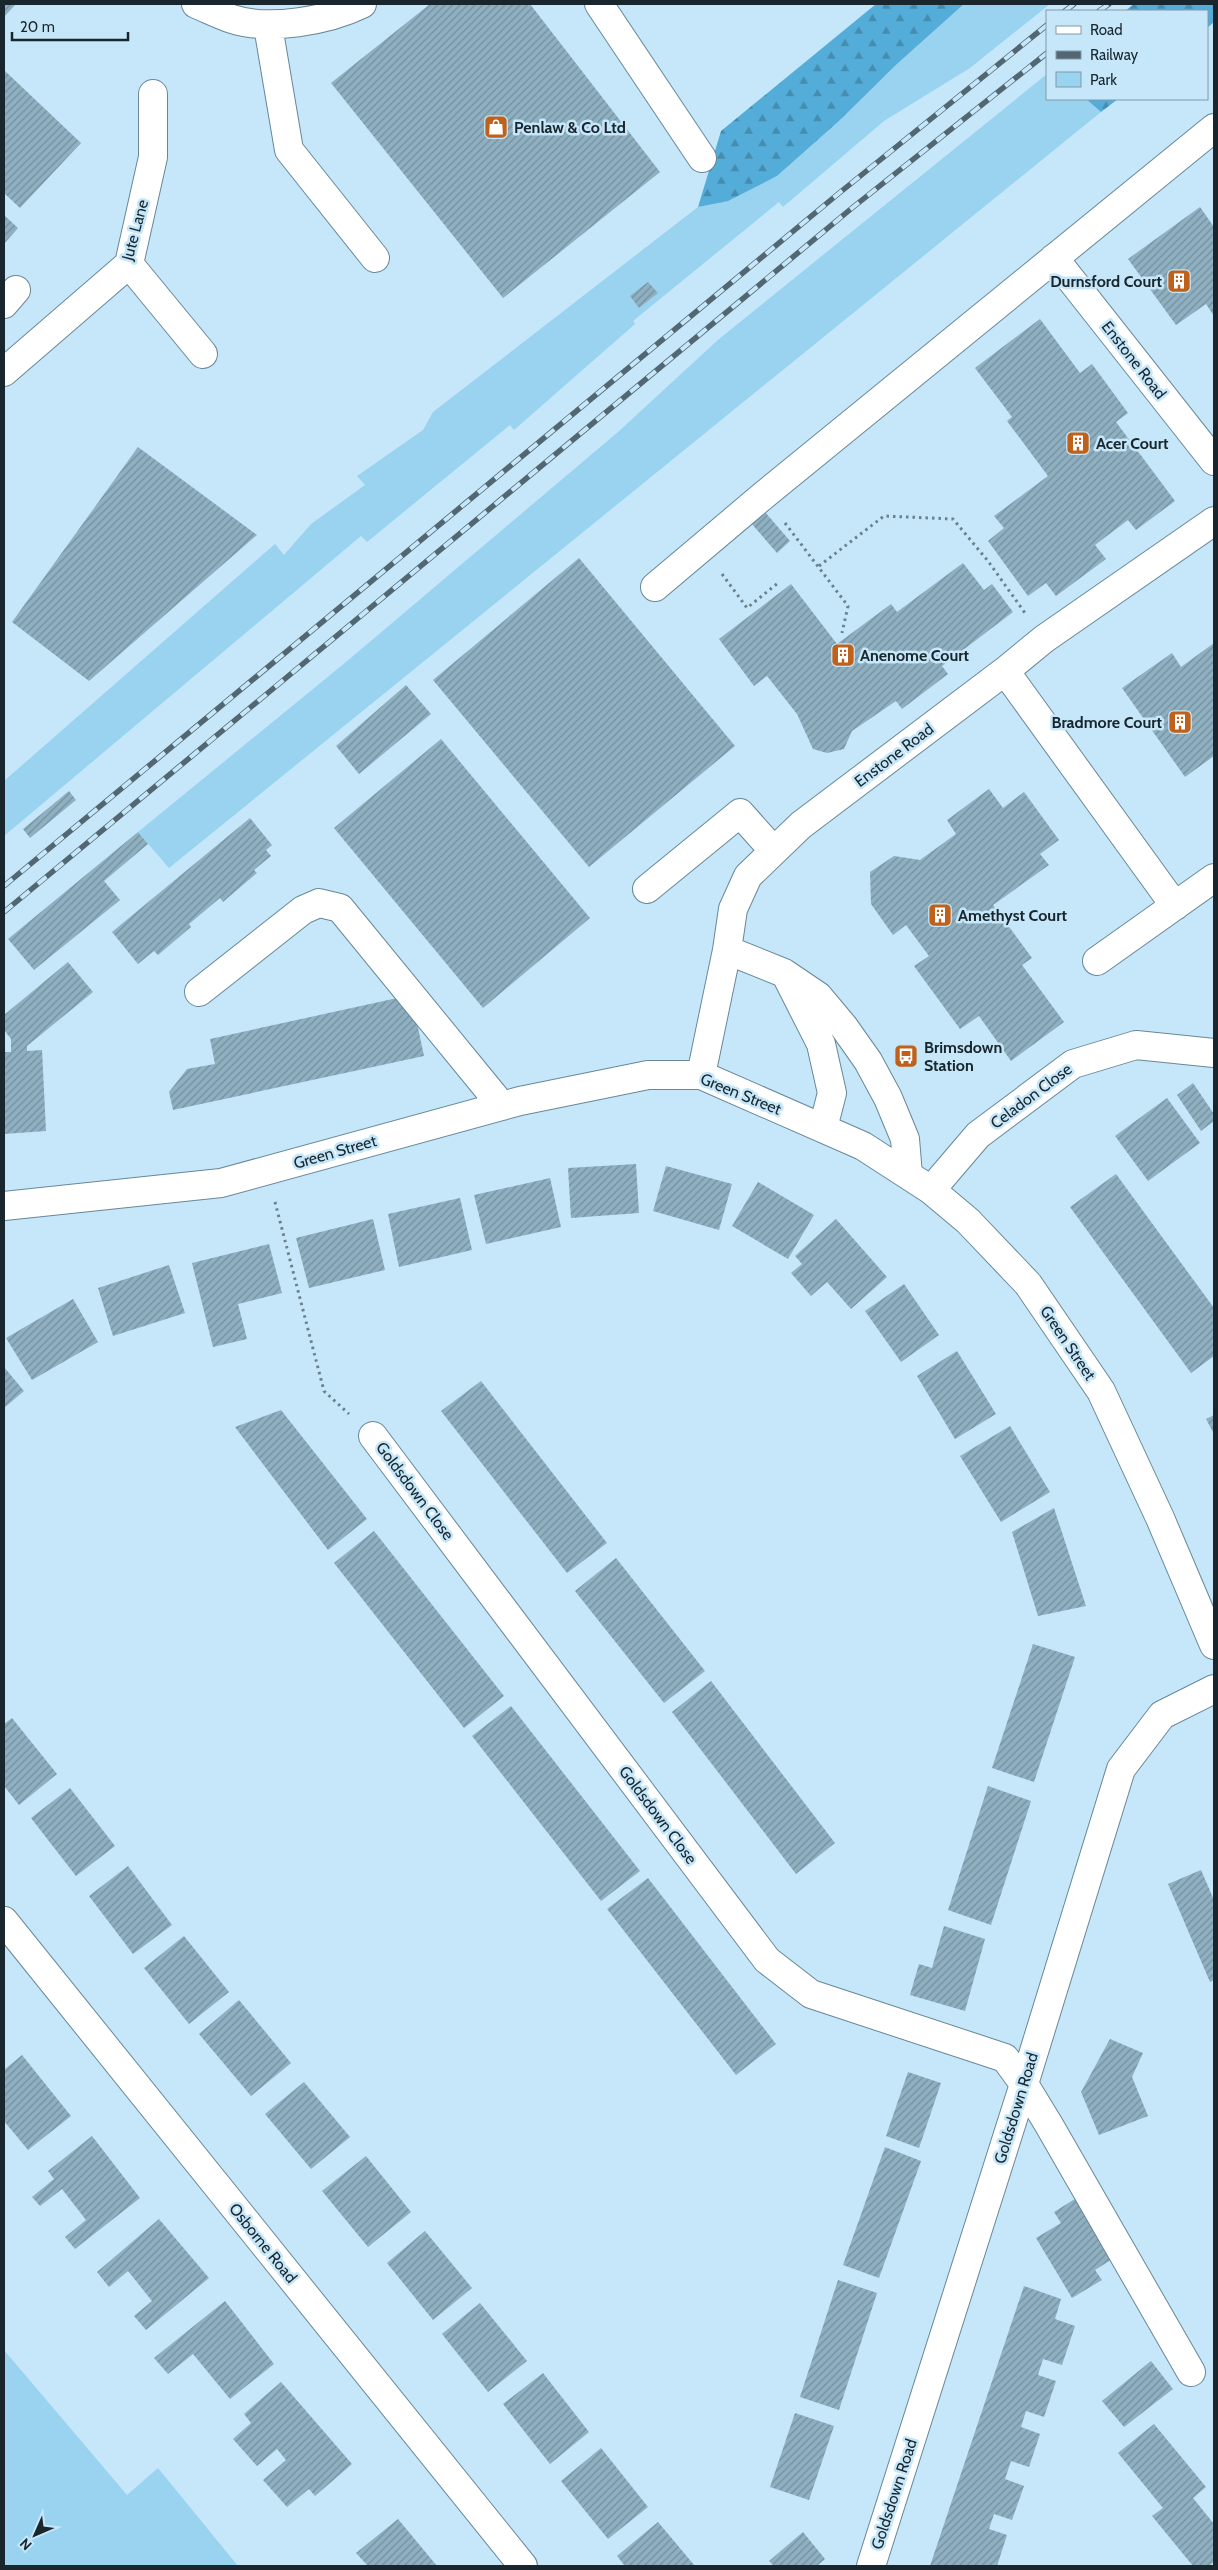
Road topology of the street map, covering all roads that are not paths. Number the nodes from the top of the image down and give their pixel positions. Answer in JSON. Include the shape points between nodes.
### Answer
{"nodes":[{"id":1,"x":196,"y":4,"type":"edge"},
{"id":2,"x":362,"y":4,"type":"edge"},
{"id":3,"x":599,"y":4,"type":"edge"},
{"id":4,"x":268,"y":26,"type":"junction"},
{"id":5,"x":153,"y":94,"type":"dead end"},
{"id":6,"x":1214,"y":128,"type":"edge"},
{"id":7,"x":702,"y":158,"type":"dead end"},
{"id":8,"x":376,"y":258,"type":"dead end"},
{"id":9,"x":1054,"y":258,"type":"junction"},
{"id":10,"x":129,"y":264,"type":"junction"},
{"id":11,"x":203,"y":354,"type":"dead end"},
{"id":12,"x":4,"y":372,"type":"edge"},
{"id":13,"x":1214,"y":461,"type":"edge"},
{"id":14,"x":1214,"y":521,"type":"edge"},
{"id":15,"x":655,"y":587,"type":"dead end"},
{"id":16,"x":1006,"y":671,"type":"junction"},
{"id":17,"x":773,"y":850,"type":"junction"},
{"id":18,"x":1214,"y":878,"type":"edge"},
{"id":19,"x":648,"y":889,"type":"dead end"},
{"id":20,"x":1175,"y":906,"type":"junction"},
{"id":21,"x":728,"y":950,"type":"junction"},
{"id":22,"x":1097,"y":961,"type":"dead end"},
{"id":23,"x":784,"y":973,"type":"junction"},
{"id":24,"x":199,"y":992,"type":"dead end"},
{"id":25,"x":1214,"y":1053,"type":"edge"},
{"id":26,"x":701,"y":1075,"type":"junction"},
{"id":27,"x":502,"y":1106,"type":"junction"},
{"id":28,"x":823,"y":1128,"type":"junction"},
{"id":29,"x":908,"y":1175,"type":"junction"},
{"id":30,"x":931,"y":1190,"type":"junction"},
{"id":31,"x":4,"y":1206,"type":"edge"},
{"id":32,"x":373,"y":1436,"type":"road end"},
{"id":33,"x":1214,"y":1645,"type":"edge"},
{"id":34,"x":1214,"y":1689,"type":"edge"},
{"id":35,"x":4,"y":1921,"type":"edge"},
{"id":36,"x":1024,"y":2084,"type":"junction"},
{"id":37,"x":1191,"y":2372,"type":"dead end"},
{"id":38,"x":523,"y":2566,"type":"edge"},
{"id":39,"x":871,"y":2566,"type":"edge"}],
"edges":[{"from":1,"to":4,"type":"street","via":[[232,19]]},
{"from":2,"to":4,"type":"street","via":[[314,19]]},
{"from":3,"to":7,"type":"street"},
{"from":4,"to":8,"type":"street","via":[[289,150]]},
{"from":5,"to":10,"type":"street","name":"Jute Lane","via":[[153,157]]},
{"from":6,"to":9,"type":"street"},
{"from":9,"to":13,"type":"street","name":"Enstone Road"},
{"from":9,"to":15,"type":"street"},
{"from":10,"to":11,"type":"street"},
{"from":10,"to":12,"type":"street","name":"Jute Lane"},
{"from":14,"to":16,"type":"street","name":"Enstone Road","via":[[1044,639]]},
{"from":16,"to":17,"type":"street","name":"Enstone Road","via":[[801,825]]},
{"from":16,"to":20,"type":"street"},
{"from":17,"to":19,"type":"street","via":[[740,813]]},
{"from":17,"to":21,"type":"street","name":"Enstone Road","via":[[748,876],[733,909]]},
{"from":18,"to":20,"type":"street"},
{"from":20,"to":22,"type":"street"},
{"from":21,"to":23,"type":"street"},
{"from":21,"to":26,"type":"street","name":"Enstone Road"},
{"from":23,"to":28,"type":"street","via":[[822,1044],[832,1093]]},
{"from":23,"to":29,"type":"street","via":[[818,996],[868,1061],[905,1139]]},
{"from":24,"to":27,"type":"street","via":[[303,910],[319,903],[340,908]]},
{"from":25,"to":30,"type":"street","name":"Celadon Close","via":[[1136,1045],[1073,1064],[978,1136]]},
{"from":26,"to":27,"type":"street","name":"Green Street","via":[[648,1075]]},
{"from":26,"to":28,"type":"street","name":"Green Street"},
{"from":27,"to":31,"type":"street","name":"Green Street","via":[[221,1183]]},
{"from":28,"to":29,"type":"street","name":"Green Street","via":[[864,1146]]},
{"from":29,"to":30,"type":"street","name":"Green Street"},
{"from":30,"to":33,"type":"street","name":"Green Street","via":[[968,1221],[1028,1284],[1101,1391]]},
{"from":32,"to":36,"type":"street","name":"Goldsdown Close","via":[[767,1960],[811,1994],[1005,2058]]},
{"from":34,"to":36,"type":"street","name":"Goldsdown Road","via":[[1162,1715],[1121,1769]]},
{"from":35,"to":38,"type":"street","name":"Osborne Road"},
{"from":36,"to":37,"type":"street","name":"Goldsdown Close"},
{"from":36,"to":39,"type":"street","name":"Goldsdown Road"}]}
